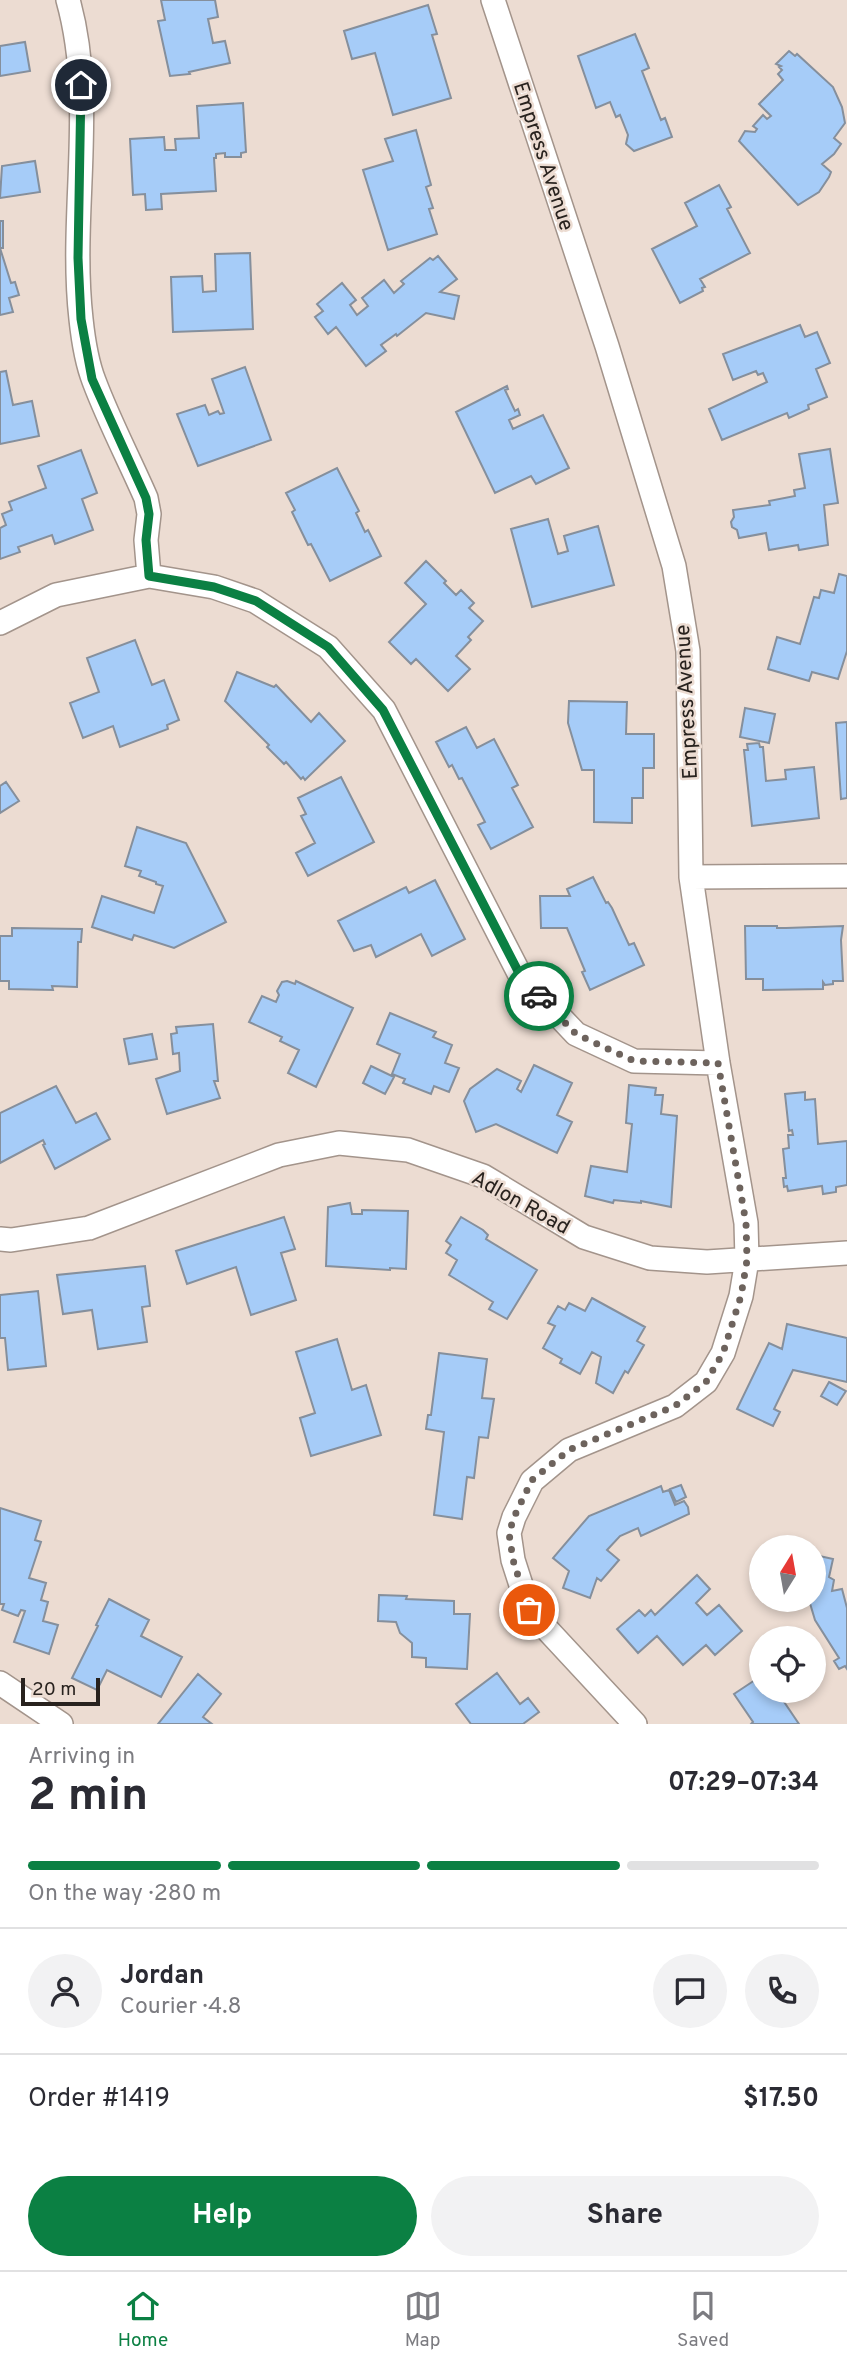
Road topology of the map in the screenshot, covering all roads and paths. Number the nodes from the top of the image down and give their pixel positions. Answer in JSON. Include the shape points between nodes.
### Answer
{"nodes":[{"id":1,"x":68,"y":0,"type":"edge"},
{"id":2,"x":494,"y":0,"type":"edge"},
{"id":3,"x":149,"y":576,"type":"junction"},
{"id":4,"x":0,"y":623,"type":"edge"},
{"id":5,"x":847,"y":876,"type":"edge"},
{"id":6,"x":691,"y":877,"type":"junction"},
{"id":7,"x":718,"y":1063,"type":"junction"},
{"id":8,"x":0,"y":1239,"type":"edge"},
{"id":9,"x":847,"y":1253,"type":"edge"},
{"id":10,"x":747,"y":1260,"type":"junction"},
{"id":11,"x":0,"y":1684,"type":"edge"},
{"id":12,"x":61,"y":1724,"type":"edge"},
{"id":13,"x":635,"y":1724,"type":"edge"}],
"edges":[{"from":1,"to":3,"type":"street","via":[[76,29],[81,85],[81,319],[92,379],[146,498]]},
{"from":2,"to":6,"type":"street","name":"Empress Avenue","via":[[674,566],[688,651]]},
{"from":3,"to":4,"type":"street","via":[[55,595]]},
{"from":3,"to":7,"type":"street","via":[[214,587],[256,601],[328,647],[383,710],[520,975],[576,1034],[634,1061]]},
{"from":5,"to":6,"type":"street"},
{"from":6,"to":7,"type":"street","name":"Empress Avenue"},
{"from":7,"to":10,"type":"street","name":"Empress Avenue","via":[[746,1223]]},
{"from":8,"to":10,"type":"street","name":"Adlon Road","via":[[89,1228],[279,1154],[339,1143],[408,1150],[483,1176],[584,1237],[650,1258]]},
{"from":9,"to":10,"type":"street","name":"Adlon Road"},
{"from":10,"to":13,"type":"street","name":"Empress Avenue","via":[[723,1353],[706,1382],[675,1406],[569,1450],[532,1480],[509,1533],[529,1610]]},
{"from":11,"to":12,"type":"street"}]}
